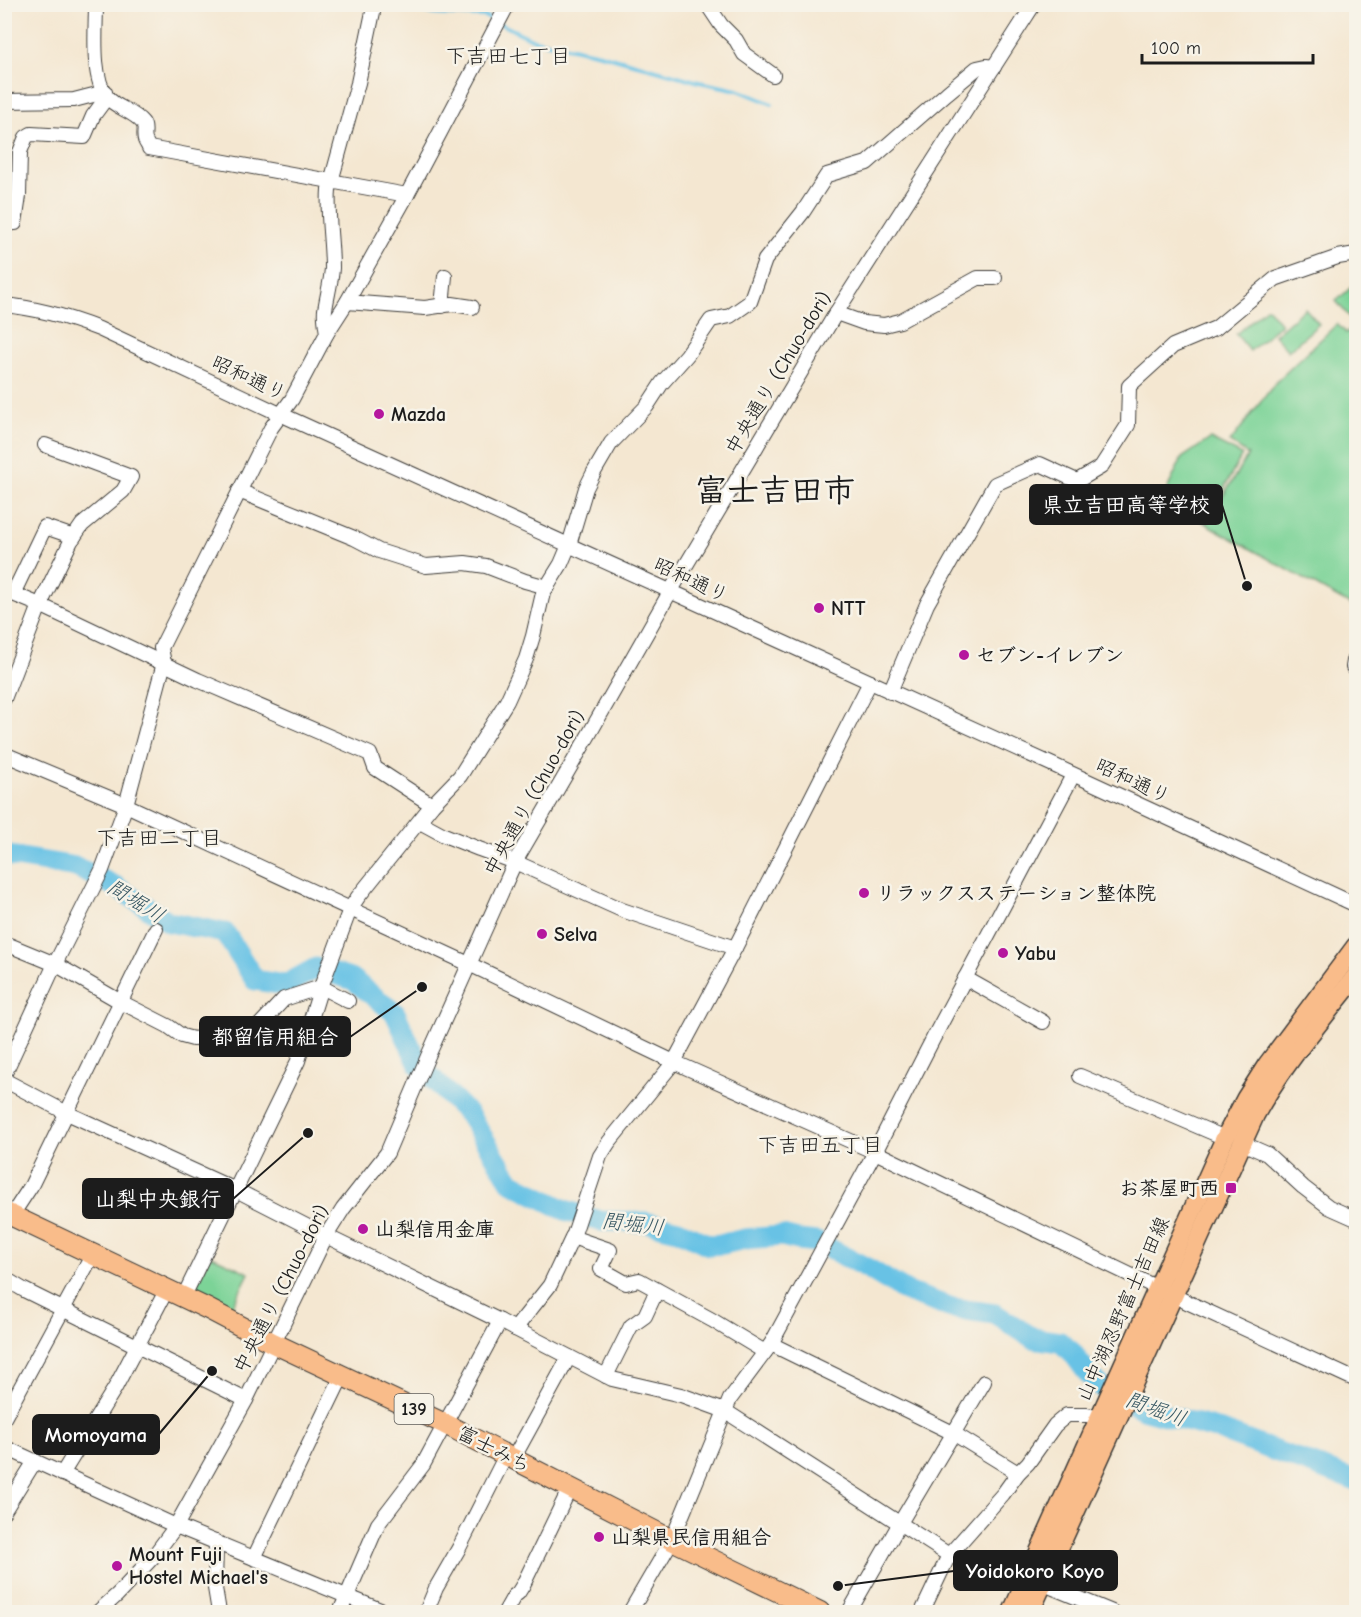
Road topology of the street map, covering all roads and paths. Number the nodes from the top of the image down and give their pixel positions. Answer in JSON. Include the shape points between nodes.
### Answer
{"nodes":[{"id":1,"x":96,"y":4,"type":"edge"},
{"id":2,"x":373,"y":4,"type":"edge"},
{"id":3,"x":508,"y":4,"type":"edge"},
{"id":4,"x":707,"y":4,"type":"edge"},
{"id":5,"x":1034,"y":4,"type":"edge"},
{"id":6,"x":994,"y":67,"type":"junction"},
{"id":7,"x":773,"y":75,"type":"dead end"},
{"id":8,"x":106,"y":95,"type":"junction"},
{"id":9,"x":4,"y":101,"type":"edge"},
{"id":10,"x":331,"y":181,"type":"junction"},
{"id":11,"x":407,"y":195,"type":"junction"},
{"id":12,"x":4,"y":224,"type":"edge"},
{"id":13,"x":1356,"y":254,"type":"edge"},
{"id":14,"x":445,"y":276,"type":"dead end"},
{"id":15,"x":995,"y":278,"type":"dead end"},
{"id":16,"x":347,"y":302,"type":"junction"},
{"id":17,"x":4,"y":305,"type":"edge"},
{"id":18,"x":442,"y":306,"type":"junction"},
{"id":19,"x":472,"y":307,"type":"dead end"},
{"id":20,"x":836,"y":314,"type":"junction"},
{"id":21,"x":327,"y":333,"type":"junction"},
{"id":22,"x":280,"y":414,"type":"junction"},
{"id":23,"x":45,"y":445,"type":"dead end"},
{"id":24,"x":239,"y":491,"type":"junction"},
{"id":25,"x":74,"y":537,"type":"junction"},
{"id":26,"x":569,"y":545,"type":"junction"},
{"id":27,"x":547,"y":586,"type":"junction"},
{"id":28,"x":9,"y":592,"type":"edge"},
{"id":29,"x":670,"y":592,"type":"junction"},
{"id":30,"x":40,"y":605,"type":"junction"},
{"id":31,"x":1356,"y":656,"type":"edge"},
{"id":32,"x":164,"y":663,"type":"junction"},
{"id":33,"x":1356,"y":670,"type":"edge"},
{"id":34,"x":870,"y":682,"type":"junction"},
{"id":35,"x":890,"y":692,"type":"junction"},
{"id":36,"x":4,"y":699,"type":"edge"},
{"id":37,"x":4,"y":754,"type":"edge"},
{"id":38,"x":1073,"y":775,"type":"junction"},
{"id":39,"x":126,"y":805,"type":"junction"},
{"id":40,"x":432,"y":805,"type":"junction"},
{"id":41,"x":420,"y":822,"type":"junction"},
{"id":42,"x":515,"y":862,"type":"junction"},
{"id":43,"x":1356,"y":905,"type":"edge"},
{"id":44,"x":350,"y":909,"type":"junction"},
{"id":45,"x":156,"y":929,"type":"dead end"},
{"id":46,"x":4,"y":943,"type":"edge"},
{"id":47,"x":1356,"y":946,"type":"edge"},
{"id":48,"x":735,"y":948,"type":"junction"},
{"id":49,"x":55,"y":964,"type":"junction"},
{"id":50,"x":469,"y":964,"type":"junction"},
{"id":51,"x":1356,"y":976,"type":"edge"},
{"id":52,"x":965,"y":978,"type":"junction"},
{"id":53,"x":321,"y":987,"type":"junction"},
{"id":54,"x":348,"y":1001,"type":"dead end"},
{"id":55,"x":121,"y":1002,"type":"junction"},
{"id":56,"x":1044,"y":1022,"type":"dead end"},
{"id":57,"x":674,"y":1062,"type":"junction"},
{"id":58,"x":4,"y":1075,"type":"edge"},
{"id":59,"x":1080,"y":1076,"type":"dead end"},
{"id":60,"x":4,"y":1080,"type":"edge"},
{"id":61,"x":67,"y":1113,"type":"junction"},
{"id":62,"x":1234,"y":1141,"type":"junction"},
{"id":63,"x":875,"y":1152,"type":"junction"},
{"id":64,"x":236,"y":1190,"type":"junction"},
{"id":65,"x":8,"y":1213,"type":"edge"},
{"id":66,"x":1356,"y":1219,"type":"edge"},
{"id":67,"x":326,"y":1236,"type":"junction"},
{"id":68,"x":573,"y":1236,"type":"junction"},
{"id":69,"x":93,"y":1254,"type":"junction"},
{"id":70,"x":4,"y":1278,"type":"edge"},
{"id":71,"x":657,"y":1290,"type":"junction"},
{"id":72,"x":1166,"y":1292,"type":"junction"},
{"id":73,"x":175,"y":1295,"type":"junction"},
{"id":74,"x":63,"y":1309,"type":"junction"},
{"id":75,"x":500,"y":1321,"type":"junction"},
{"id":76,"x":515,"y":1329,"type":"junction"},
{"id":77,"x":273,"y":1343,"type":"junction"},
{"id":78,"x":137,"y":1346,"type":"junction"},
{"id":79,"x":768,"y":1348,"type":"junction"},
{"id":80,"x":568,"y":1357,"type":"junction"},
{"id":81,"x":342,"y":1376,"type":"junction"},
{"id":82,"x":606,"y":1376,"type":"junction"},
{"id":83,"x":1125,"y":1380,"type":"junction"},
{"id":84,"x":1356,"y":1380,"type":"edge"},
{"id":85,"x":984,"y":1382,"type":"dead end"},
{"id":86,"x":246,"y":1400,"type":"junction"},
{"id":87,"x":1102,"y":1410,"type":"junction"},
{"id":88,"x":725,"y":1411,"type":"junction"},
{"id":89,"x":1119,"y":1417,"type":"junction"},
{"id":90,"x":4,"y":1418,"type":"edge"},
{"id":91,"x":445,"y":1424,"type":"junction"},
{"id":92,"x":953,"y":1433,"type":"junction"},
{"id":93,"x":4,"y":1447,"type":"edge"},
{"id":94,"x":509,"y":1457,"type":"junction"},
{"id":95,"x":35,"y":1461,"type":"junction"},
{"id":96,"x":1018,"y":1473,"type":"junction"},
{"id":97,"x":62,"y":1474,"type":"junction"},
{"id":98,"x":570,"y":1488,"type":"junction"},
{"id":99,"x":4,"y":1511,"type":"edge"},
{"id":100,"x":900,"y":1523,"type":"junction"},
{"id":101,"x":176,"y":1526,"type":"junction"},
{"id":102,"x":672,"y":1540,"type":"junction"},
{"id":103,"x":216,"y":1542,"type":"junction"},
{"id":104,"x":949,"y":1555,"type":"junction"},
{"id":105,"x":254,"y":1558,"type":"junction"},
{"id":106,"x":1035,"y":1581,"type":"junction"},
{"id":107,"x":348,"y":1596,"type":"junction"},
{"id":108,"x":98,"y":1612,"type":"edge"},
{"id":109,"x":219,"y":1612,"type":"edge"},
{"id":110,"x":340,"y":1612,"type":"edge"},
{"id":111,"x":385,"y":1612,"type":"edge"},
{"id":112,"x":426,"y":1612,"type":"edge"},
{"id":113,"x":505,"y":1612,"type":"edge"},
{"id":114,"x":630,"y":1612,"type":"edge"},
{"id":115,"x":820,"y":1612,"type":"edge"},
{"id":116,"x":849,"y":1612,"type":"edge"},
{"id":117,"x":922,"y":1612,"type":"edge"},
{"id":118,"x":1012,"y":1612,"type":"edge"},
{"id":119,"x":1030,"y":1612,"type":"edge"},
{"id":120,"x":1112,"y":1612,"type":"edge"}],
"edges":[{"from":1,"to":8,"type":"street","via":[[96,64]]},
{"from":2,"to":10,"type":"street","via":[[358,83]]},
{"from":3,"to":11,"type":"street"},
{"from":4,"to":7,"type":"street","via":[[744,54]]},
{"from":5,"to":6,"type":"street","name":"中央通り (Chuo-dori)"},
{"from":6,"to":20,"type":"street","name":"中央通り (Chuo-dori)"},
{"from":6,"to":26,"type":"street","via":[[977,68],[867,163],[827,175],[765,260],[747,306],[730,316],[711,320],[647,406],[611,443],[586,488]]},
{"from":8,"to":9,"type":"street"},
{"from":8,"to":10,"type":"street","via":[[141,121],[149,148]]},
{"from":8,"to":12,"type":"street","via":[[84,137],[26,137],[20,152],[15,223]]},
{"from":10,"to":11,"type":"street"},
{"from":10,"to":21,"type":"street","via":[[328,204],[332,272],[325,312]]},
{"from":11,"to":16,"type":"street"},
{"from":13,"to":35,"type":"street","via":[[1275,279],[1216,328],[1173,346],[1129,386],[1128,425],[1101,467],[1077,481],[1040,464],[995,484],[927,604]]},
{"from":14,"to":18,"type":"street"},
{"from":15,"to":20,"type":"street","via":[[978,278],[900,321],[884,325]]},
{"from":16,"to":18,"type":"street"},
{"from":16,"to":21,"type":"street"},
{"from":17,"to":22,"type":"street","name":"昭和通り","via":[[47,312],[99,329]]},
{"from":18,"to":19,"type":"street"},
{"from":20,"to":29,"type":"street","name":"中央通り (Chuo-dori)"},
{"from":21,"to":22,"type":"street"},
{"from":22,"to":24,"type":"street"},
{"from":22,"to":26,"type":"street","name":"昭和通り"},
{"from":23,"to":25,"type":"street","via":[[131,477],[123,491],[82,525]]},
{"from":24,"to":27,"type":"street","via":[[379,551],[426,566],[486,566]]},
{"from":24,"to":32,"type":"street","via":[[161,648]]},
{"from":25,"to":28,"type":"street","via":[[45,527]]},
{"from":25,"to":30,"type":"street"},
{"from":26,"to":27,"type":"street"},
{"from":26,"to":29,"type":"street","name":"昭和通り"},
{"from":27,"to":40,"type":"street","via":[[526,659],[507,701],[460,776]]},
{"from":28,"to":30,"type":"street"},
{"from":29,"to":34,"type":"street","name":"昭和通り"},
{"from":29,"to":42,"type":"street","name":"中央通り (Chuo-dori)"},
{"from":30,"to":32,"type":"street"},
{"from":30,"to":36,"type":"street"},
{"from":31,"to":33,"type":"street"},
{"from":32,"to":39,"type":"street"},
{"from":32,"to":40,"type":"street","via":[[370,754],[375,768]]},
{"from":34,"to":35,"type":"street","name":"昭和通り"},
{"from":34,"to":48,"type":"street"},
{"from":35,"to":38,"type":"street","name":"昭和通り"},
{"from":37,"to":39,"type":"street"},
{"from":38,"to":43,"type":"street","name":"昭和通り"},
{"from":38,"to":52,"type":"street"},
{"from":39,"to":44,"type":"street"},
{"from":39,"to":49,"type":"street","via":[[96,884]]},
{"from":40,"to":41,"type":"street"},
{"from":41,"to":42,"type":"street"},
{"from":41,"to":44,"type":"street"},
{"from":42,"to":48,"type":"street","via":[[622,910]]},
{"from":42,"to":50,"type":"street","name":"中央通り (Chuo-dori)"},
{"from":44,"to":50,"type":"street"},
{"from":44,"to":53,"type":"street"},
{"from":45,"to":55,"type":"street"},
{"from":46,"to":49,"type":"street"},
{"from":47,"to":62,"type":"main road","name":"山中湖忍野富士吉田線","via":[[1246,1098]]},
{"from":48,"to":57,"type":"street"},
{"from":49,"to":55,"type":"street"},
{"from":49,"to":58,"type":"street"},
{"from":50,"to":57,"type":"street"},
{"from":50,"to":67,"type":"street","name":"中央通り (Chuo-dori)","via":[[387,1153]]},
{"from":51,"to":62,"type":"main road","name":"山中湖忍野富士吉田線"},
{"from":52,"to":56,"type":"street"},
{"from":52,"to":63,"type":"street"},
{"from":53,"to":54,"type":"street"},
{"from":53,"to":55,"type":"street","via":[[284,999],[256,1029],[193,1039]]},
{"from":53,"to":64,"type":"street","via":[[298,1061]]},
{"from":55,"to":61,"type":"street"},
{"from":57,"to":63,"type":"street"},
{"from":57,"to":68,"type":"street","via":[[600,1156]]},
{"from":59,"to":62,"type":"street"},
{"from":60,"to":61,"type":"street"},
{"from":61,"to":64,"type":"street"},
{"from":61,"to":65,"type":"street","via":[[31,1186]]},
{"from":62,"to":66,"type":"street","via":[[1268,1154],[1303,1188],[1329,1207]]},
{"from":62,"to":72,"type":"main road","name":"山中湖忍野富士吉田線"},
{"from":63,"to":72,"type":"street"},
{"from":63,"to":79,"type":"street"},
{"from":64,"to":67,"type":"street"},
{"from":64,"to":73,"type":"street"},
{"from":65,"to":69,"type":"highway","name":"富士みち","number":"139"},
{"from":67,"to":75,"type":"street"},
{"from":67,"to":77,"type":"street","name":"中央通り (Chuo-dori)"},
{"from":68,"to":71,"type":"street","via":[[610,1250],[601,1269],[626,1283],[639,1280]]},
{"from":68,"to":76,"type":"street","via":[[550,1285]]},
{"from":69,"to":73,"type":"highway","name":"富士みち","number":"139"},
{"from":69,"to":74,"type":"street"},
{"from":70,"to":74,"type":"street"},
{"from":71,"to":79,"type":"street"},
{"from":71,"to":82,"type":"street","via":[[645,1316],[632,1326]]},
{"from":72,"to":83,"type":"main road","name":"山中湖忍野富士吉田線"},
{"from":72,"to":84,"type":"street"},
{"from":73,"to":77,"type":"highway","name":"富士みち","number":"139"},
{"from":73,"to":78,"type":"street"},
{"from":74,"to":78,"type":"street"},
{"from":74,"to":90,"type":"street"},
{"from":75,"to":76,"type":"street"},
{"from":75,"to":91,"type":"street"},
{"from":76,"to":80,"type":"street"},
{"from":77,"to":81,"type":"highway","name":"富士みち","number":"139"},
{"from":77,"to":86,"type":"street","name":"中央通り (Chuo-dori)"},
{"from":78,"to":86,"type":"street"},
{"from":78,"to":97,"type":"street"},
{"from":79,"to":88,"type":"street"},
{"from":79,"to":92,"type":"street"},
{"from":80,"to":82,"type":"street"},
{"from":80,"to":94,"type":"street"},
{"from":81,"to":91,"type":"highway","name":"富士みち","number":"139"},
{"from":81,"to":105,"type":"street"},
{"from":82,"to":88,"type":"street"},
{"from":83,"to":87,"type":"main road","name":"山中湖忍野富士吉田線"},
{"from":83,"to":89,"type":"main road","name":"山中湖忍野富士吉田線"},
{"from":85,"to":92,"type":"street"},
{"from":86,"to":101,"type":"street","name":"中央通り (Chuo-dori)"},
{"from":87,"to":89,"type":"street"},
{"from":87,"to":96,"type":"street","via":[[1067,1415]]},
{"from":87,"to":106,"type":"main road","name":"山中湖忍野富士吉田線"},
{"from":88,"to":100,"type":"street"},
{"from":88,"to":102,"type":"street"},
{"from":89,"to":106,"type":"main road","name":"山中湖忍野富士吉田線"},
{"from":91,"to":94,"type":"highway","name":"富士みち","number":"139"},
{"from":91,"to":107,"type":"street","via":[[423,1465],[378,1524]]},
{"from":92,"to":96,"type":"street"},
{"from":92,"to":100,"type":"street"},
{"from":93,"to":95,"type":"street"},
{"from":94,"to":98,"type":"highway","name":"富士みち","number":"139"},
{"from":94,"to":112,"type":"street"},
{"from":95,"to":97,"type":"street"},
{"from":95,"to":99,"type":"street"},
{"from":96,"to":104,"type":"street"},
{"from":97,"to":101,"type":"street"},
{"from":98,"to":102,"type":"highway","name":"富士みち","number":"139"},
{"from":98,"to":113,"type":"street","via":[[523,1585]]},
{"from":100,"to":104,"type":"street"},
{"from":100,"to":116,"type":"street"},
{"from":101,"to":103,"type":"street"},
{"from":101,"to":108,"type":"street","name":"中央通り (Chuo-dori)","via":[[153,1557]]},
{"from":102,"to":114,"type":"street"},
{"from":102,"to":115,"type":"highway","name":"富士みち","number":"139"},
{"from":103,"to":105,"type":"street"},
{"from":103,"to":109,"type":"street"},
{"from":104,"to":106,"type":"street"},
{"from":104,"to":117,"type":"street"},
{"from":105,"to":107,"type":"street"},
{"from":106,"to":118,"type":"main road","name":"山中湖忍野富士吉田線"},
{"from":106,"to":119,"type":"main road","name":"山中湖忍野富士吉田線"},
{"from":106,"to":120,"type":"street"},
{"from":107,"to":110,"type":"street"},
{"from":107,"to":111,"type":"street"}]}
